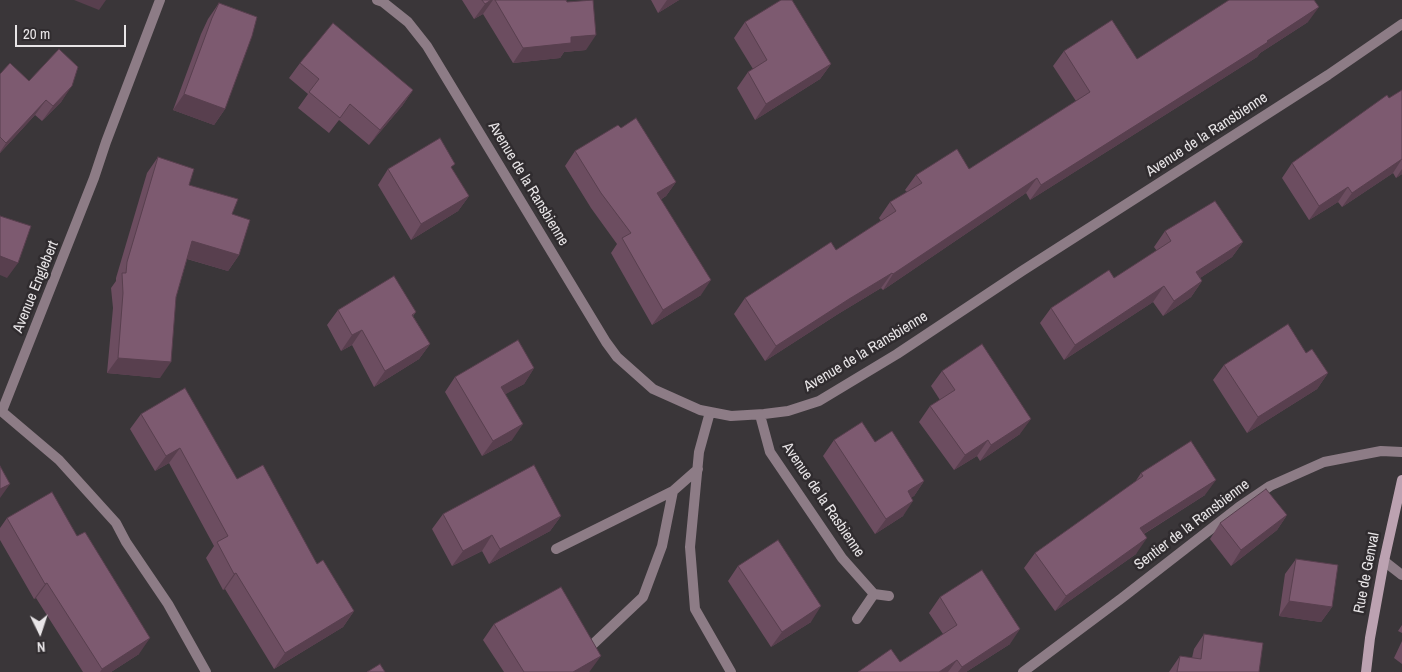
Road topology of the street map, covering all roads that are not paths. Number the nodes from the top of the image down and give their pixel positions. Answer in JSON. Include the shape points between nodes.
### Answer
{"nodes":[{"id":1,"x":160,"y":0,"type":"edge"},
{"id":2,"x":377,"y":0,"type":"edge"},
{"id":3,"x":1402,"y":24,"type":"edge"},
{"id":4,"x":1,"y":411,"type":"edge"},
{"id":5,"x":710,"y":412,"type":"junction"},
{"id":6,"x":760,"y":415,"type":"junction"},
{"id":7,"x":1402,"y":452,"type":"edge"},
{"id":8,"x":698,"y":469,"type":"junction"},
{"id":9,"x":1402,"y":480,"type":"edge"},
{"id":10,"x":673,"y":491,"type":"junction"},
{"id":11,"x":556,"y":549,"type":"dead end"},
{"id":12,"x":1384,"y":561,"type":"junction"},
{"id":13,"x":1402,"y":575,"type":"edge"},
{"id":14,"x":874,"y":594,"type":"junction"},
{"id":15,"x":889,"y":596,"type":"dead end"},
{"id":16,"x":857,"y":618,"type":"dead end"},
{"id":17,"x":590,"y":647,"type":"edge"},
{"id":18,"x":206,"y":672,"type":"edge"},
{"id":19,"x":731,"y":672,"type":"edge"},
{"id":20,"x":1023,"y":672,"type":"edge"},
{"id":21,"x":1366,"y":672,"type":"edge"}],
"edges":[{"from":1,"to":4,"type":"street","name":"Avenue Englebert","via":[[94,178]]},
{"from":2,"to":5,"type":"street","name":"Avenue de la Ransbienne","via":[[408,22],[427,46],[617,357],[652,389]]},
{"from":3,"to":6,"type":"street","name":"Avenue de la Ransbienne","via":[[897,354],[819,401],[788,411]]},
{"from":4,"to":18,"type":"street","name":"Avenue Englebert","via":[[60,460],[116,523],[168,604]]},
{"from":5,"to":6,"type":"street","name":"Avenue de la Ransbienne","via":[[731,416]]},
{"from":5,"to":8,"type":"street","via":[[699,452]]},
{"from":6,"to":14,"type":"street","name":"Avenue de la Rasbienne","via":[[770,452],[842,558]]},
{"from":7,"to":20,"type":"street","name":"Sentier de la Ransbienne","via":[[1382,451],[1324,462],[1270,486]]},
{"from":8,"to":10,"type":"street"},
{"from":8,"to":19,"type":"street","via":[[690,547],[695,609]]},
{"from":9,"to":12,"type":"street","name":"Rue de Genval"},
{"from":10,"to":11,"type":"street"},
{"from":10,"to":17,"type":"street","via":[[662,546],[643,597]]},
{"from":12,"to":13,"type":"street"},
{"from":12,"to":21,"type":"street","name":"Rue de Genval"},
{"from":14,"to":15,"type":"street"},
{"from":14,"to":16,"type":"street"}]}
